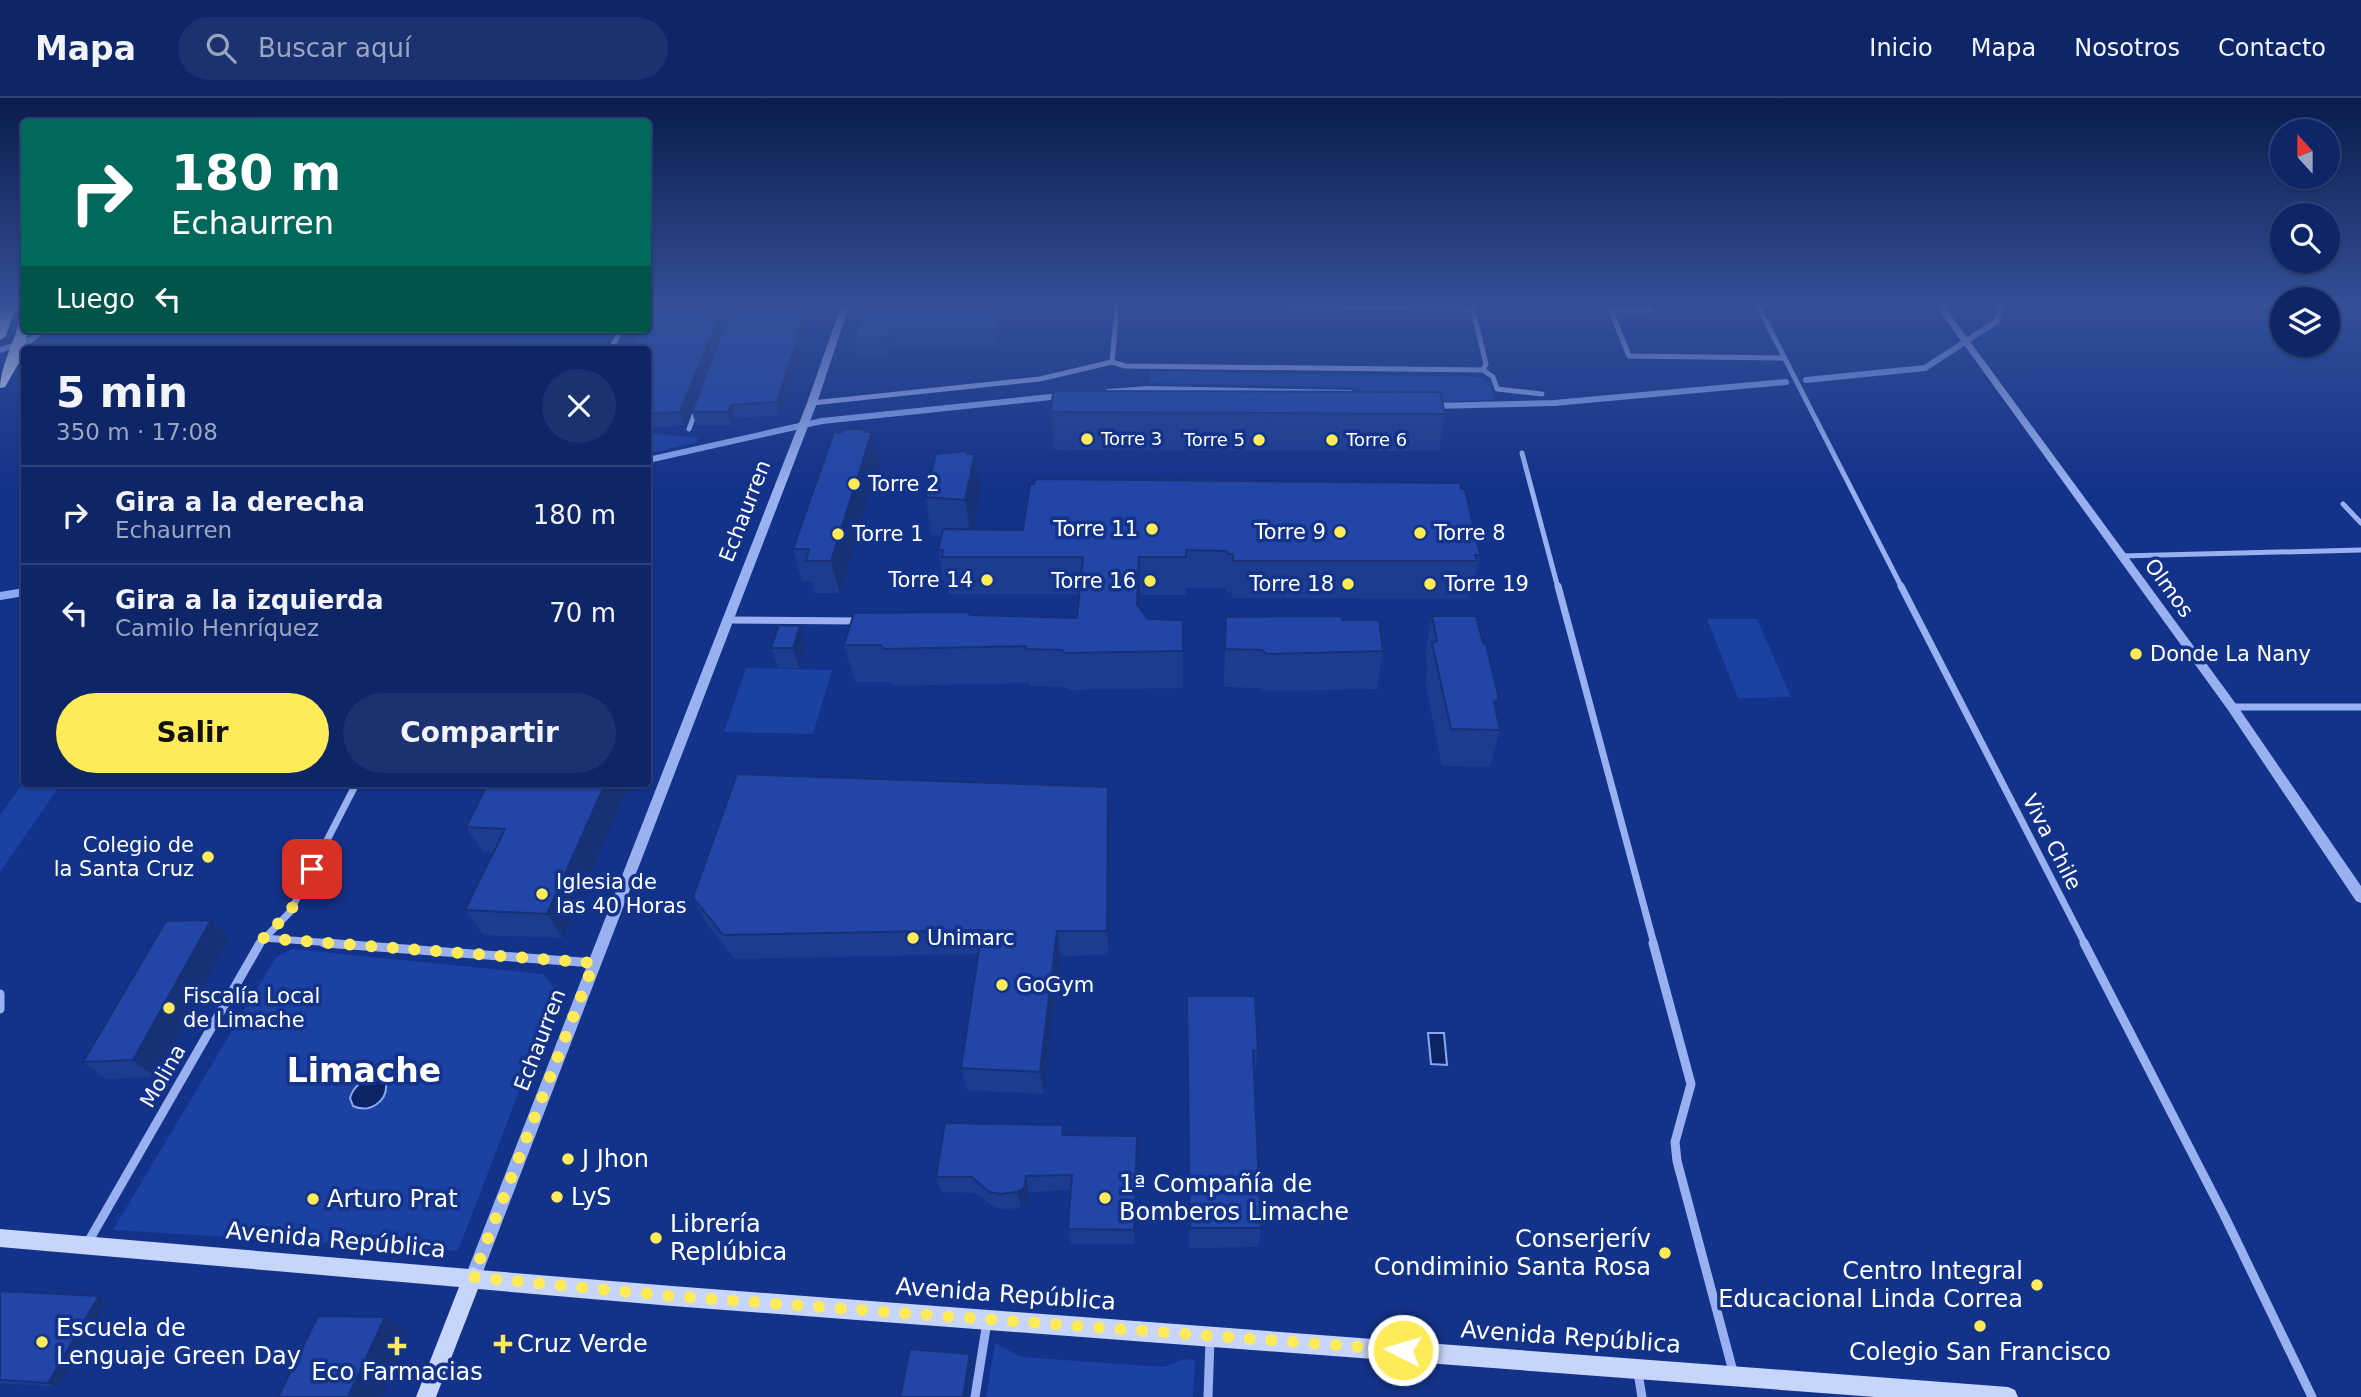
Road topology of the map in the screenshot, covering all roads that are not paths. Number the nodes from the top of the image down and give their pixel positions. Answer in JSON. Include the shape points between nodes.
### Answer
{"nodes":[{"id":1,"x":9,"y":367,"type":"edge"},
{"id":2,"x":824,"y":367,"type":"edge"},
{"id":3,"x":1093,"y":367,"type":"edge"},
{"id":4,"x":1137,"y":367,"type":"edge"},
{"id":5,"x":1485,"y":367,"type":"edge"},
{"id":6,"x":1788,"y":367,"type":"edge"},
{"id":7,"x":1984,"y":367,"type":"edge"},
{"id":8,"x":1483,"y":370,"type":"junction"},
{"id":9,"x":0,"y":384,"type":"edge"},
{"id":10,"x":1542,"y":394,"type":"dead end"},
{"id":11,"x":812,"y":403,"type":"junction"},
{"id":12,"x":698,"y":405,"type":"edge"},
{"id":13,"x":806,"y":419,"type":"joint"},
{"id":14,"x":689,"y":429,"type":"dead end"},
{"id":15,"x":1522,"y":453,"type":"dead end"},
{"id":16,"x":2343,"y":505,"type":"dead end"},
{"id":17,"x":2361,"y":523,"type":"edge"},
{"id":18,"x":2361,"y":550,"type":"edge"},
{"id":19,"x":2122,"y":556,"type":"junction"},
{"id":20,"x":727,"y":620,"type":"junction"},
{"id":21,"x":867,"y":621,"type":"edge"},
{"id":22,"x":2232,"y":707,"type":"junction"},
{"id":23,"x":2361,"y":707,"type":"edge"},
{"id":24,"x":354,"y":787,"type":"edge"},
{"id":25,"x":2361,"y":897,"type":"edge"},
{"id":26,"x":263,"y":938,"type":"junction"},
{"id":27,"x":594,"y":963,"type":"junction"},
{"id":28,"x":0,"y":994,"type":"edge"},
{"id":29,"x":0,"y":1009,"type":"edge"},
{"id":30,"x":0,"y":1238,"type":"edge"},
{"id":31,"x":87,"y":1244,"type":"junction"},
{"id":32,"x":473,"y":1277,"type":"junction"},
{"id":33,"x":987,"y":1319,"type":"junction"},
{"id":34,"x":1210,"y":1336,"type":"junction"},
{"id":35,"x":1637,"y":1369,"type":"junction"},
{"id":36,"x":1735,"y":1376,"type":"junction"},
{"id":37,"x":426,"y":1397,"type":"edge"},
{"id":38,"x":975,"y":1397,"type":"edge"},
{"id":39,"x":1208,"y":1397,"type":"edge"},
{"id":40,"x":1642,"y":1397,"type":"edge"},
{"id":41,"x":2008,"y":1397,"type":"edge"},
{"id":42,"x":2312,"y":1397,"type":"edge"}],
"edges":[{"from":1,"to":9,"type":"main road"},
{"from":2,"to":11,"type":"street","name":"Echaurren"},
{"from":3,"to":11,"type":"street","via":[[1040,380]]},
{"from":4,"to":8,"type":"street"},
{"from":5,"to":8,"type":"street"},
{"from":6,"to":42,"type":"street","name":"Viva Chile","via":[[2225,1217]]},
{"from":7,"to":19,"type":"street","name":"Olmos"},
{"from":8,"to":10,"type":"street","via":[[1493,377],[1497,389]]},
{"from":11,"to":13,"type":"street","name":"Echaurren"},
{"from":12,"to":14,"type":"street"},
{"from":13,"to":20,"type":"street","name":"Echaurren"},
{"from":15,"to":36,"type":"street","via":[[1691,1084],[1675,1142],[1677,1161]]},
{"from":16,"to":17,"type":"street"},
{"from":18,"to":19,"type":"street"},
{"from":19,"to":22,"type":"street","name":"Olmos"},
{"from":20,"to":21,"type":"street"},
{"from":20,"to":27,"type":"street","name":"Echaurren"},
{"from":22,"to":23,"type":"street"},
{"from":22,"to":25,"type":"street","name":"Olmos"},
{"from":24,"to":26,"type":"street","name":"Molina","via":[[290,912]]},
{"from":26,"to":27,"type":"street"},
{"from":26,"to":31,"type":"street","name":"Molina"},
{"from":27,"to":32,"type":"street","name":"Echaurren"},
{"from":28,"to":29,"type":"street"},
{"from":30,"to":31,"type":"main road","name":"Avenida República"},
{"from":31,"to":32,"type":"main road","name":"Avenida República"},
{"from":32,"to":33,"type":"main road","name":"Avenida República"},
{"from":32,"to":37,"type":"main road","name":"Echaurren"},
{"from":33,"to":34,"type":"main road","name":"Avenida República"},
{"from":33,"to":38,"type":"street"},
{"from":34,"to":35,"type":"main road","name":"Avenida República"},
{"from":34,"to":39,"type":"street"},
{"from":35,"to":36,"type":"main road","name":"Avenida República"},
{"from":35,"to":40,"type":"street"},
{"from":36,"to":41,"type":"main road","name":"Avenida República"}]}
